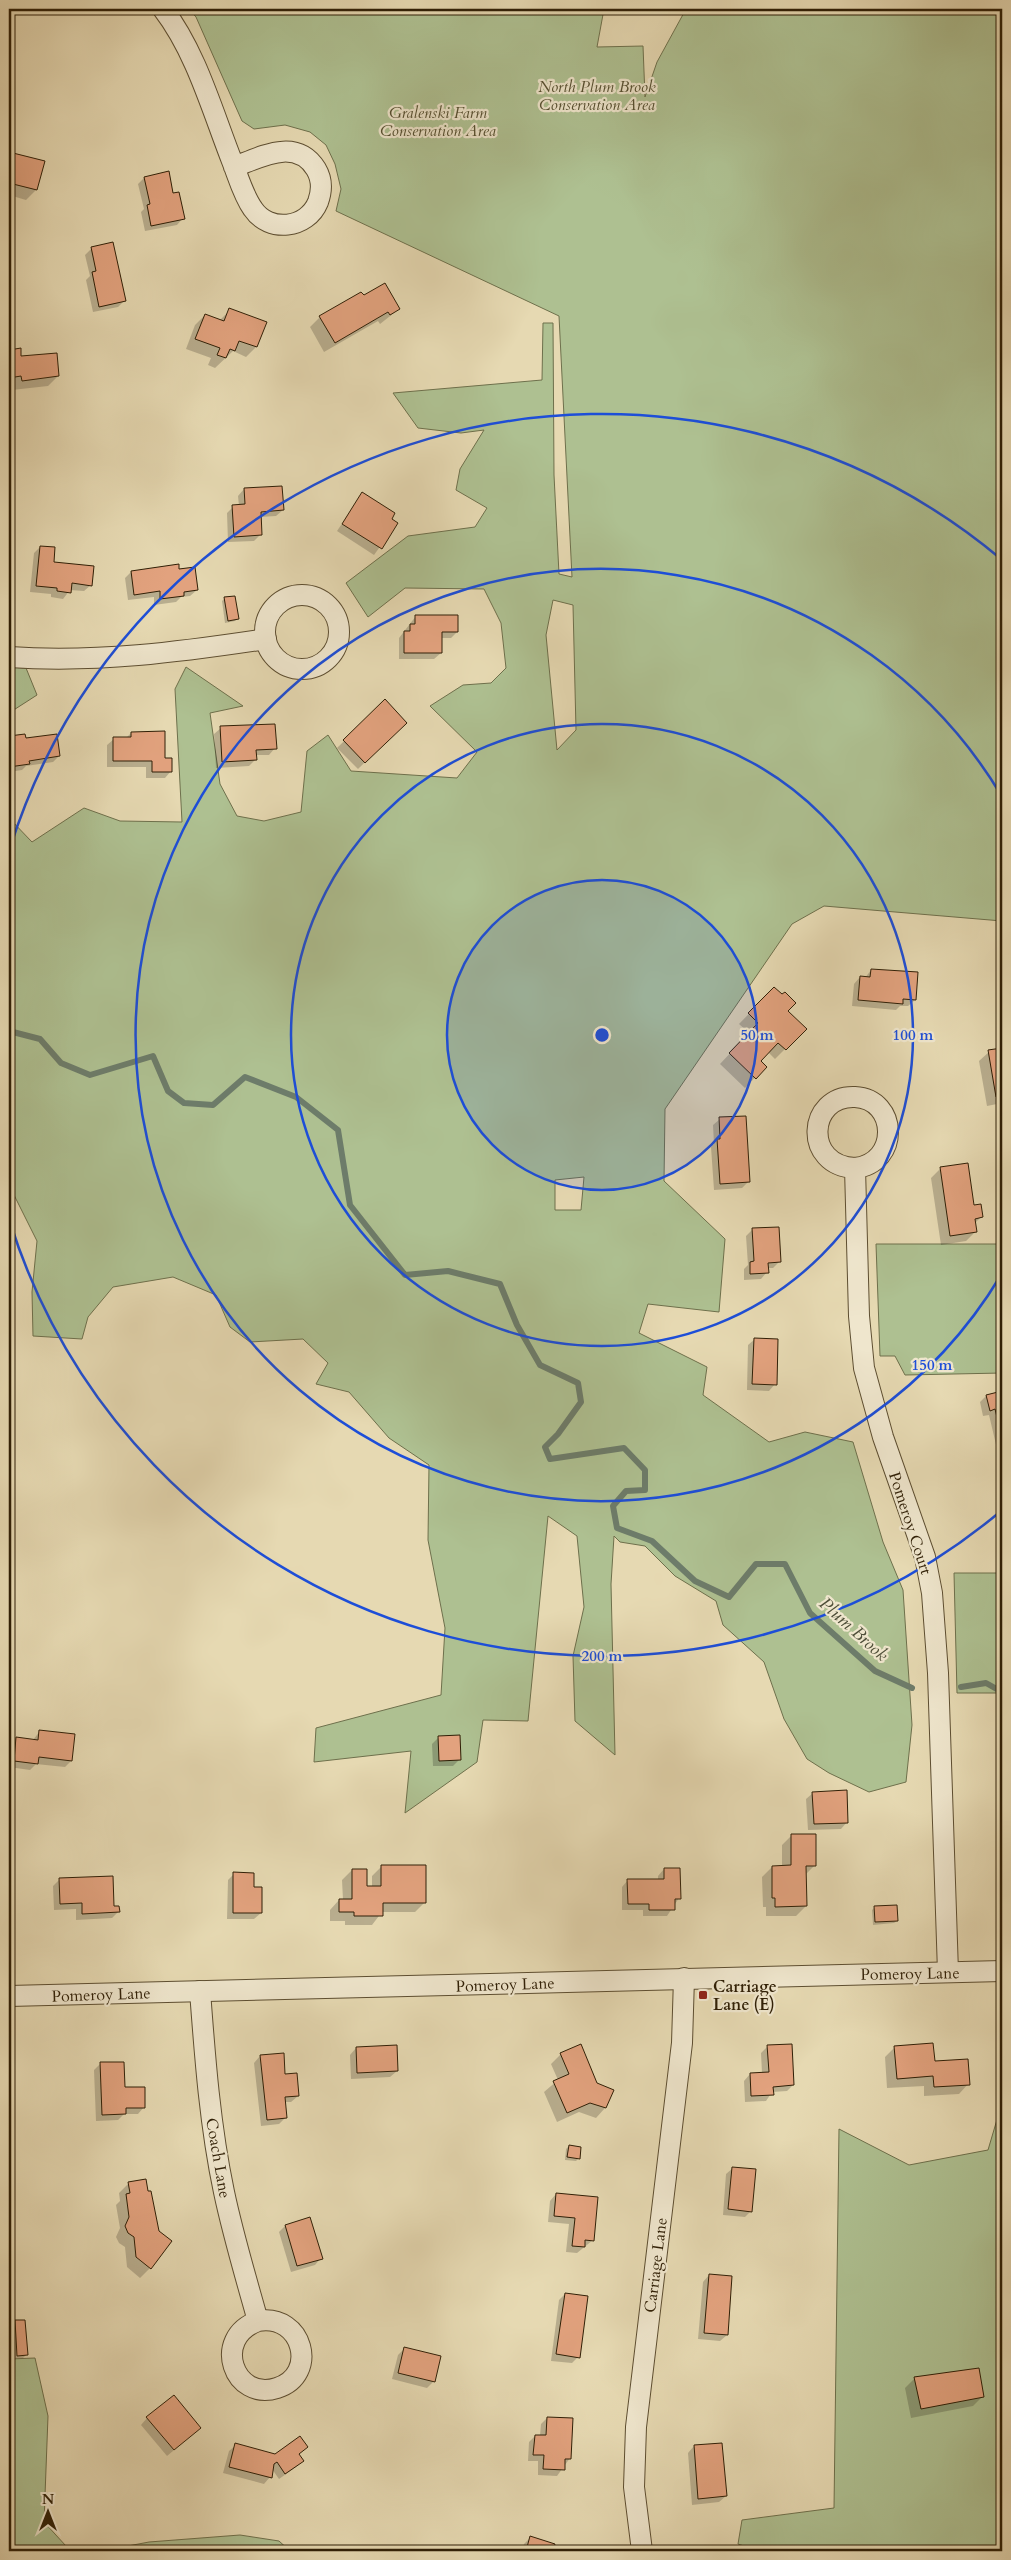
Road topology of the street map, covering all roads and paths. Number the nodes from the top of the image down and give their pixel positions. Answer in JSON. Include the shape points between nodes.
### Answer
{"nodes":[{"id":1,"x":163,"y":9,"type":"edge"},
{"id":2,"x":234,"y":167,"type":"junction"},
{"id":3,"x":266,"y":639,"type":"dead end"},
{"id":4,"x":9,"y":657,"type":"edge"},
{"id":5,"x":854,"y":1168,"type":"dead end"},
{"id":6,"x":1002,"y":1971,"type":"edge"},
{"id":7,"x":948,"y":1972,"type":"junction"},
{"id":8,"x":684,"y":1978,"type":"junction"},
{"id":9,"x":200,"y":1991,"type":"junction"},
{"id":10,"x":9,"y":1996,"type":"edge"},
{"id":11,"x":258,"y":2321,"type":"dead end"},
{"id":12,"x":642,"y":2551,"type":"edge"}],
"edges":[{"from":1,"to":2,"type":"street","via":[[186,45]]},
{"from":2,"to":2,"type":"street","via":[[252,209],[268,222],[282,225],[301,221],[312,212],[318,201],[321,188],[318,174],[307,158],[295,152],[274,152]]},
{"from":3,"to":4,"type":"street","via":[[143,656]]},
{"from":5,"to":7,"type":"street","name":"Pomeroy Court","via":[[864,1368],[880,1430],[925,1557],[932,1593],[938,1673]]},
{"from":6,"to":7,"type":"street","name":"Pomeroy Lane"},
{"from":7,"to":8,"type":"street","name":"Pomeroy Lane"},
{"from":8,"to":9,"type":"street","name":"Pomeroy Lane"},
{"from":8,"to":12,"type":"street","name":"Carriage Lane","via":[[682,2043],[636,2427],[634,2487]]},
{"from":9,"to":10,"type":"street","name":"Pomeroy Lane"},
{"from":9,"to":11,"type":"street","name":"Coach Lane","via":[[208,2091],[219,2167]]}]}
